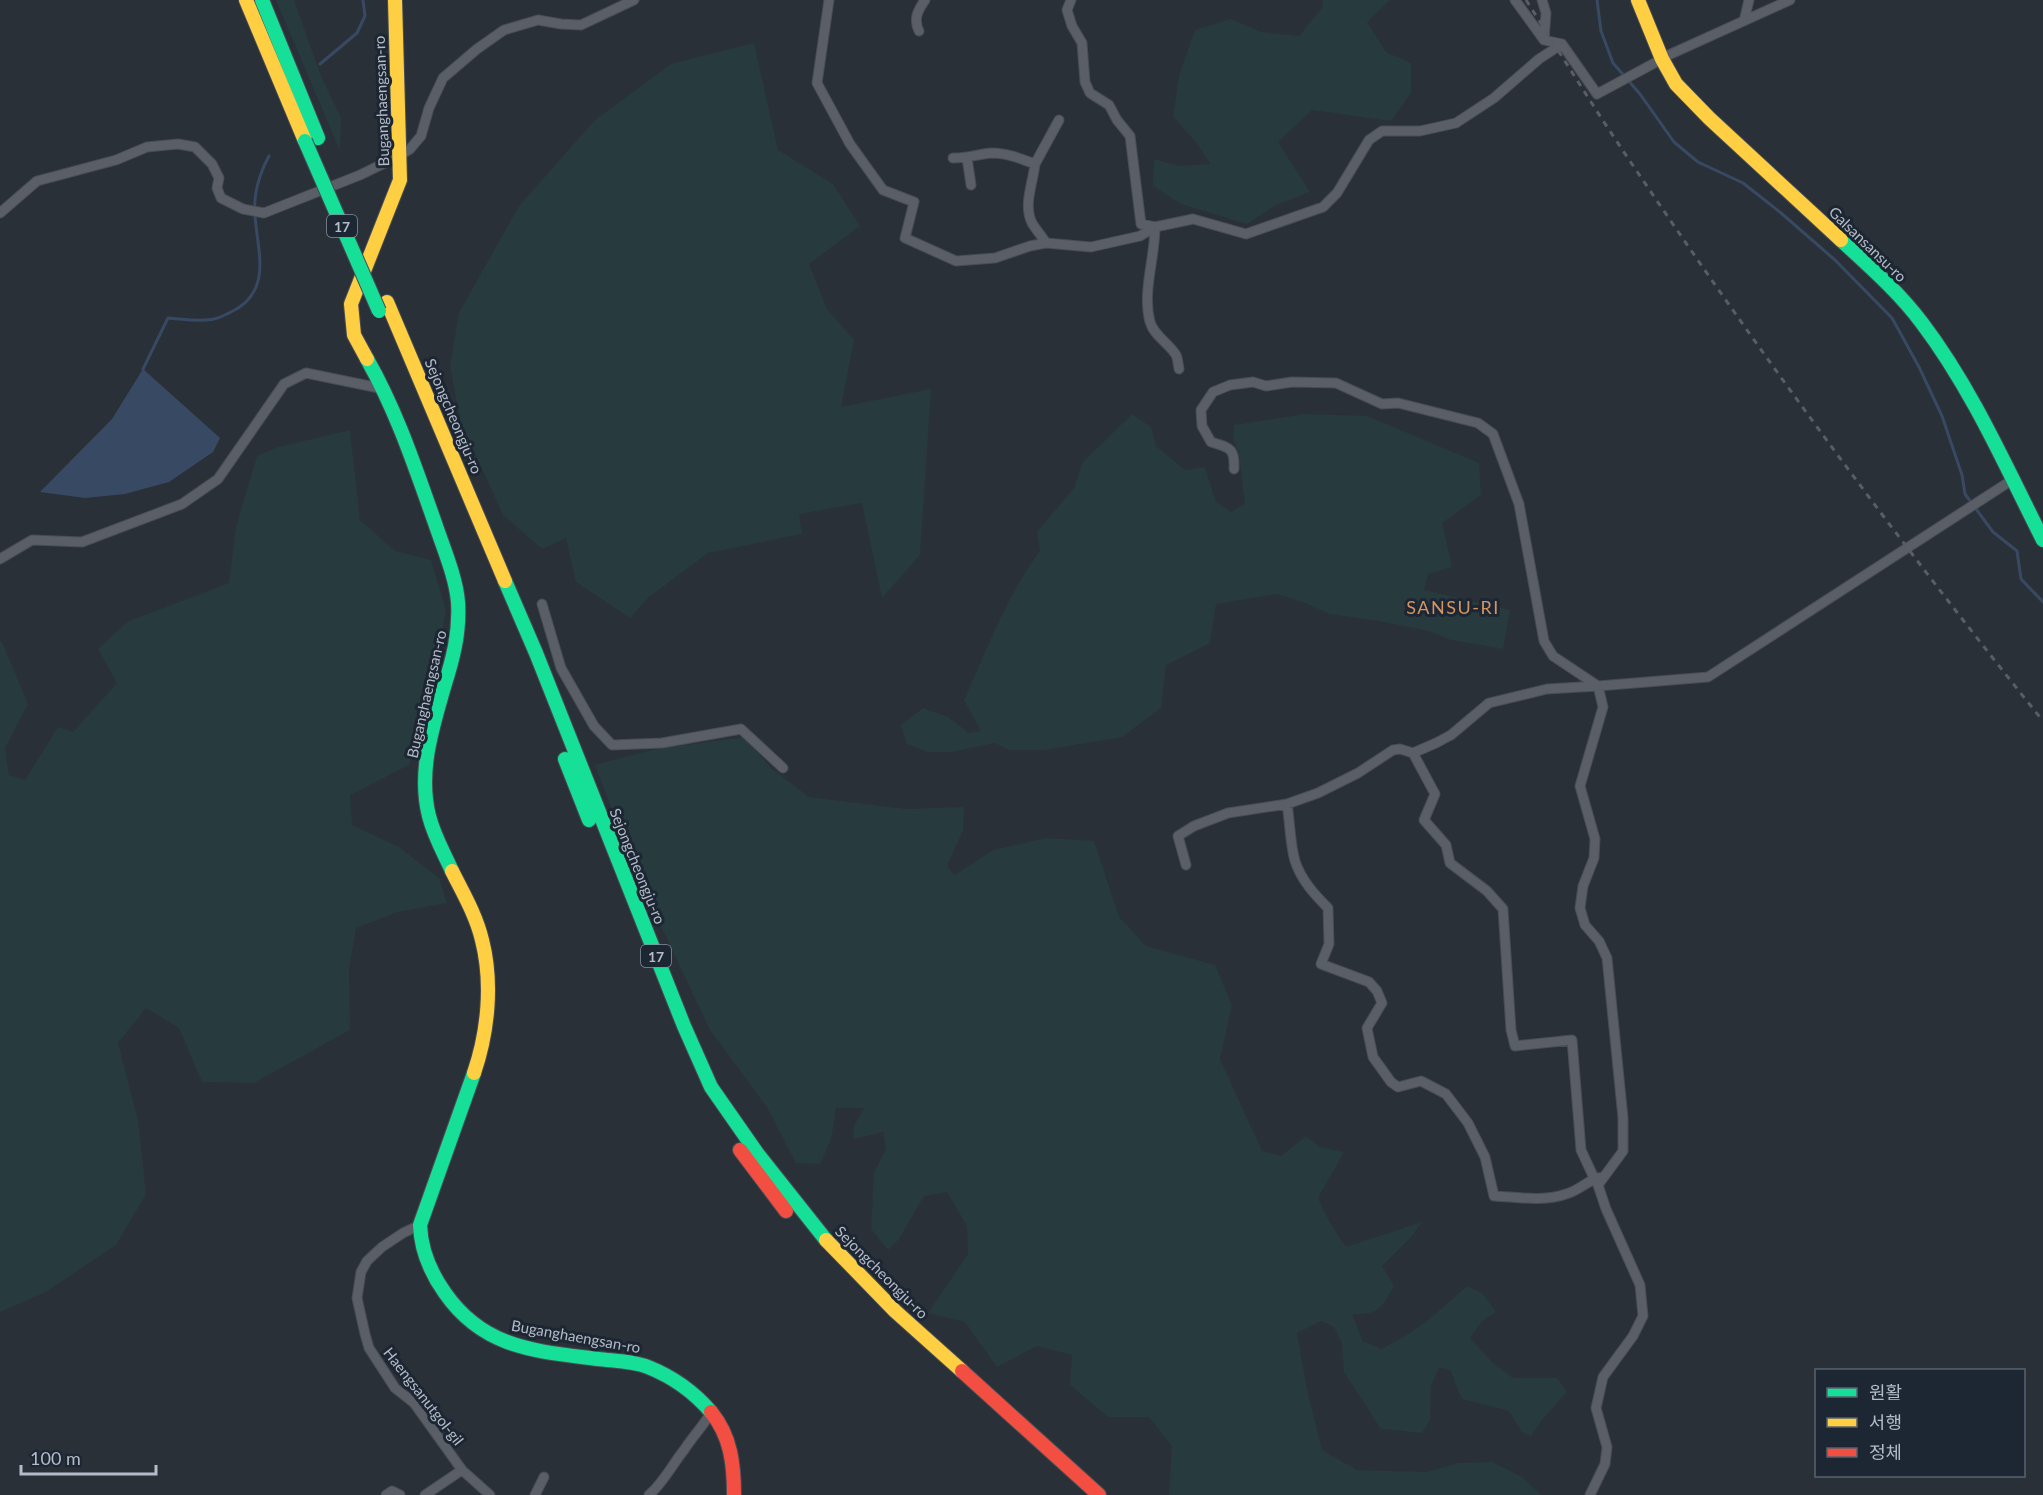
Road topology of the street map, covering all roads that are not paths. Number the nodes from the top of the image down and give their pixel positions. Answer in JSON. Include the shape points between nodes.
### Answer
{"nodes":[{"id":1,"x":246,"y":0,"type":"edge"},
{"id":2,"x":262,"y":0,"type":"edge"},
{"id":3,"x":395,"y":0,"type":"edge"},
{"id":4,"x":634,"y":0,"type":"edge"},
{"id":5,"x":829,"y":0,"type":"edge"},
{"id":6,"x":925,"y":0,"type":"edge"},
{"id":7,"x":1071,"y":0,"type":"edge"},
{"id":8,"x":1515,"y":0,"type":"edge"},
{"id":9,"x":1542,"y":0,"type":"edge"},
{"id":10,"x":1638,"y":0,"type":"edge"},
{"id":11,"x":1749,"y":0,"type":"edge"},
{"id":12,"x":1790,"y":0,"type":"edge"},
{"id":13,"x":1744,"y":21,"type":"junction"},
{"id":14,"x":919,"y":31,"type":"dead end"},
{"id":15,"x":1544,"y":40,"type":"junction"},
{"id":16,"x":1562,"y":44,"type":"junction"},
{"id":17,"x":1662,"y":58,"type":"junction"},
{"id":18,"x":1059,"y":120,"type":"dead end"},
{"id":19,"x":311,"y":140,"type":"junction"},
{"id":20,"x":399,"y":156,"type":"junction"},
{"id":21,"x":953,"y":158,"type":"dead end"},
{"id":22,"x":967,"y":158,"type":"junction"},
{"id":23,"x":1035,"y":164,"type":"junction"},
{"id":24,"x":971,"y":185,"type":"dead end"},
{"id":25,"x":0,"y":213,"type":"edge"},
{"id":26,"x":1155,"y":227,"type":"junction"},
{"id":27,"x":1046,"y":243,"type":"junction"},
{"id":28,"x":383,"y":307,"type":"junction"},
{"id":29,"x":1179,"y":369,"type":"dead end"},
{"id":30,"x":384,"y":389,"type":"junction"},
{"id":31,"x":1234,"y":469,"type":"dead end"},
{"id":32,"x":2012,"y":480,"type":"junction"},
{"id":33,"x":2043,"y":540,"type":"edge"},
{"id":34,"x":0,"y":559,"type":"edge"},
{"id":35,"x":542,"y":604,"type":"dead end"},
{"id":36,"x":1598,"y":686,"type":"junction"},
{"id":37,"x":1413,"y":753,"type":"junction"},
{"id":38,"x":783,"y":768,"type":"dead end"},
{"id":39,"x":1287,"y":804,"type":"junction"},
{"id":40,"x":1186,"y":865,"type":"dead end"},
{"id":41,"x":1599,"y":1177,"type":"junction"},
{"id":42,"x":420,"y":1225,"type":"junction"},
{"id":43,"x":712,"y":1411,"type":"junction"},
{"id":44,"x":462,"y":1470,"type":"junction"},
{"id":45,"x":544,"y":1477,"type":"dead end"},
{"id":46,"x":386,"y":1495,"type":"edge"},
{"id":47,"x":400,"y":1495,"type":"edge"},
{"id":48,"x":424,"y":1495,"type":"edge"},
{"id":49,"x":490,"y":1495,"type":"edge"},
{"id":50,"x":535,"y":1495,"type":"edge"},
{"id":51,"x":649,"y":1495,"type":"edge"},
{"id":52,"x":734,"y":1495,"type":"edge"},
{"id":53,"x":1085,"y":1495,"type":"edge"},
{"id":54,"x":1099,"y":1495,"type":"edge"},
{"id":55,"x":1590,"y":1495,"type":"edge"}],
"edges":[{"from":1,"to":19,"type":"main road","number":"17"},
{"from":2,"to":19,"type":"main road","number":"17"},
{"from":3,"to":20,"type":"main road","name":"Buganghaengsan-ro"},
{"from":4,"to":20,"type":"street","via":[[581,25],[538,20],[504,30],[443,78],[421,136]]},
{"from":5,"to":27,"type":"street","via":[[817,83],[850,144],[883,190],[914,202],[905,238],[956,261],[995,258]]},
{"from":6,"to":14,"type":"street","via":[[916,17]]},
{"from":7,"to":26,"type":"street","via":[[1067,10],[1082,43],[1085,82],[1090,93],[1109,105],[1130,136],[1141,224]]},
{"from":8,"to":15,"type":"street"},
{"from":9,"to":15,"type":"street","via":[[1546,13]]},
{"from":10,"to":17,"type":"main road","name":"Galsansansu-ro"},
{"from":11,"to":13,"type":"street"},
{"from":12,"to":13,"type":"street"},
{"from":13,"to":17,"type":"street"},
{"from":15,"to":16,"type":"street"},
{"from":16,"to":17,"type":"street","via":[[1596,94]]},
{"from":16,"to":26,"type":"street","via":[[1456,123],[1420,131],[1382,131],[1369,140],[1337,193],[1323,207],[1246,234],[1193,219]]},
{"from":17,"to":32,"type":"main road","name":"Galsansansu-ro","via":[[1676,84],[1709,118],[1877,273],[1921,322],[1975,407]]},
{"from":18,"to":23,"type":"street"},
{"from":19,"to":28,"type":"main road","number":"17","bridge":true},
{"from":20,"to":25,"type":"street","via":[[262,212],[243,209],[221,198],[213,164],[195,147],[147,147],[116,160],[37,181]]},
{"from":20,"to":30,"type":"main road","name":"Buganghaengsan-ro","via":[[400,180],[351,304],[354,335]]},
{"from":21,"to":22,"type":"street"},
{"from":22,"to":23,"type":"street","via":[[994,153]]},
{"from":22,"to":24,"type":"street"},
{"from":23,"to":27,"type":"street","via":[[1028,201],[1031,220]]},
{"from":26,"to":27,"type":"street","via":[[1140,236],[1091,247]]},
{"from":26,"to":29,"type":"street","via":[[1149,320],[1177,356]]},
{"from":28,"to":53,"type":"main road","name":"Sejongcheongju-ro","number":"17","via":[[662,1003],[712,1109],[804,1233],[893,1322]]},
{"from":28,"to":54,"type":"main road","name":"Sejongcheongju-ro","number":"17","via":[[536,653],[711,1087],[819,1233],[895,1311]]},
{"from":30,"to":34,"type":"street","via":[[306,373],[284,384],[218,480],[182,504],[82,542],[32,540]]},
{"from":30,"to":42,"type":"main road","name":"Buganghaengsan-ro","via":[[447,558],[458,601],[457,644],[429,739],[425,790],[436,837],[479,931],[487,985],[480,1058]]},
{"from":31,"to":36,"type":"street","via":[[1231,450],[1211,442],[1202,426],[1201,410],[1213,392],[1230,385],[1336,383],[1382,404],[1398,403],[1478,423],[1493,434],[1519,504],[1544,641],[1553,656]]},
{"from":32,"to":33,"type":"main road","name":"Galsansansu-ro"},
{"from":32,"to":36,"type":"street","via":[[1708,677]]},
{"from":35,"to":38,"type":"street","via":[[561,668],[594,726],[612,745],[662,742],[741,729]]},
{"from":36,"to":37,"type":"street","via":[[1547,689],[1489,703],[1451,735]]},
{"from":36,"to":41,"type":"street","via":[[1603,707],[1580,786],[1595,839],[1594,858],[1583,886],[1580,908],[1585,926],[1599,941],[1607,958],[1623,1118],[1623,1151]]},
{"from":37,"to":39,"type":"street","via":[[1392,750],[1358,773]]},
{"from":37,"to":41,"type":"street","via":[[1435,794],[1424,820],[1446,845],[1450,863],[1503,909],[1515,1046],[1572,1040],[1581,1150]]},
{"from":39,"to":40,"type":"street","via":[[1228,813],[1194,826],[1178,836]]},
{"from":39,"to":41,"type":"street","via":[[1295,861],[1306,884],[1328,908],[1329,944],[1321,964],[1369,982],[1377,991],[1382,1003],[1367,1028],[1373,1057],[1390,1082],[1398,1087],[1421,1081],[1446,1094],[1468,1123],[1485,1157],[1494,1196],[1563,1195]]},
{"from":41,"to":55,"type":"street","via":[[1606,1209],[1640,1285],[1643,1316],[1603,1377],[1596,1408],[1607,1447],[1605,1464]]},
{"from":42,"to":43,"type":"main road","name":"Buganghaengsan-ro","via":[[420,1243],[428,1266],[453,1305],[480,1329],[513,1344],[646,1366],[682,1384]]},
{"from":42,"to":44,"type":"street","name":"Haengsanutgol-gil","via":[[382,1247],[367,1261],[357,1298],[369,1348],[395,1388],[414,1403]]},
{"from":43,"to":51,"type":"street"},
{"from":43,"to":52,"type":"main road","name":"Buganghaengsan-ro","via":[[728,1438],[736,1479]]},
{"from":44,"to":48,"type":"street"},
{"from":44,"to":49,"type":"street","name":"Haengsanutgol-gil"},
{"from":45,"to":50,"type":"street"},
{"from":46,"to":47,"type":"street","via":[[392,1491]]}]}
